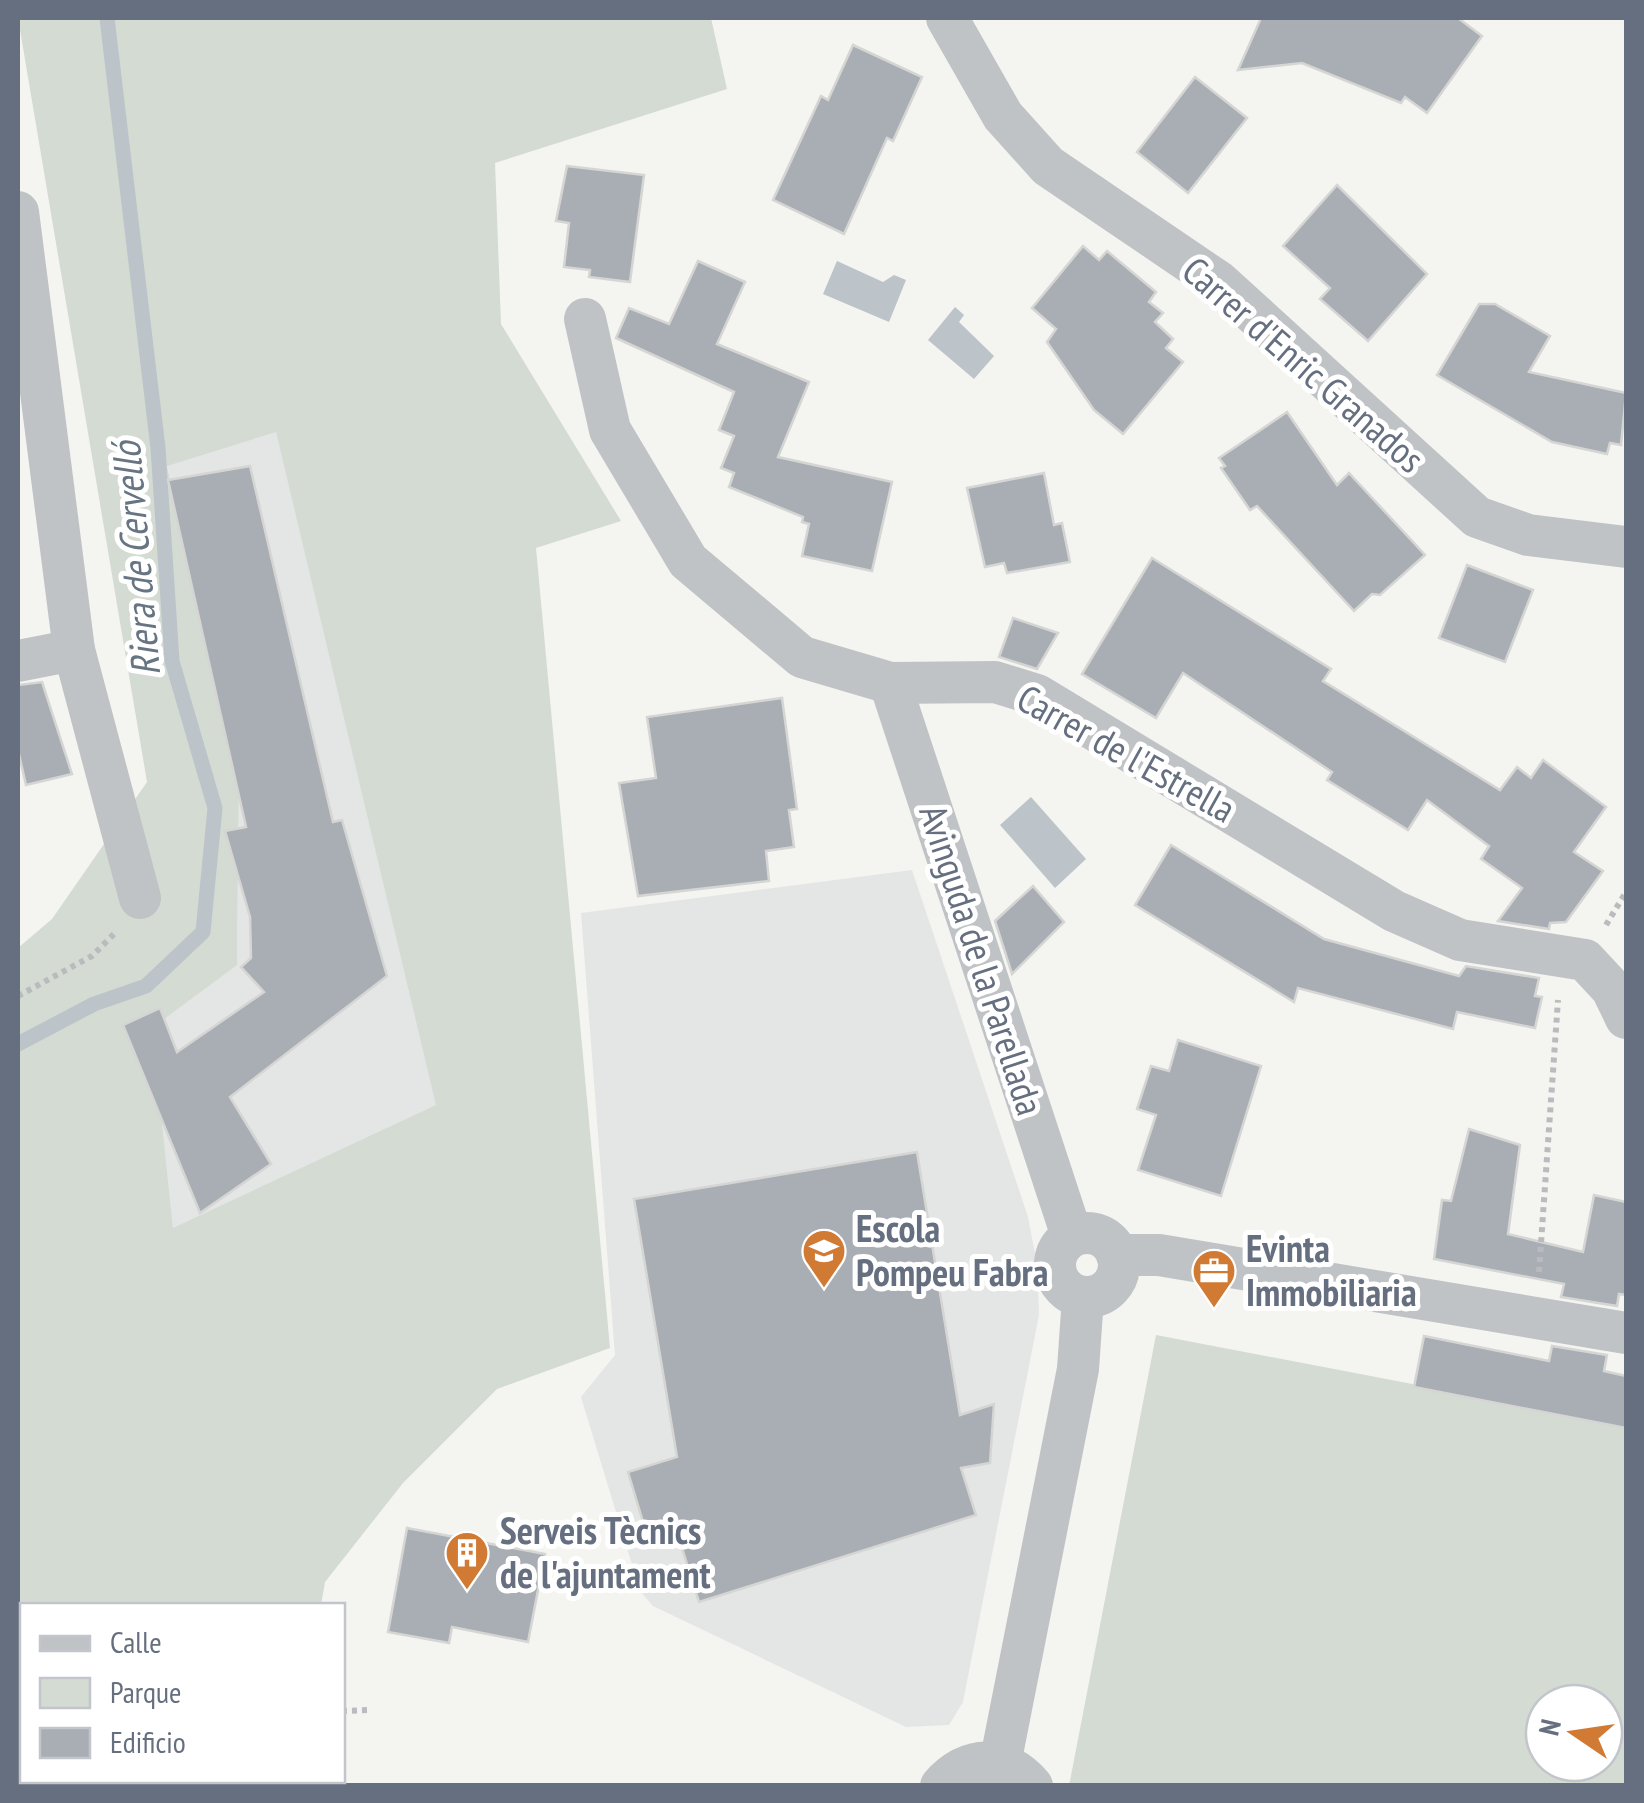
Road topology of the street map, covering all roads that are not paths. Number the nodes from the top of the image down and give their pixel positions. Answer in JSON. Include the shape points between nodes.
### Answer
{"nodes":[{"id":1,"x":947,"y":18,"type":"edge"},
{"id":2,"x":18,"y":212,"type":"edge"},
{"id":3,"x":585,"y":320,"type":"dead end"},
{"id":4,"x":1626,"y":547,"type":"edge"},
{"id":5,"x":74,"y":650,"type":"junction"},
{"id":6,"x":18,"y":661,"type":"edge"},
{"id":7,"x":890,"y":683,"type":"junction"},
{"id":8,"x":140,"y":898,"type":"road end"},
{"id":9,"x":1626,"y":1018,"type":"edge"},
{"id":10,"x":1072,"y":1236,"type":"junction"},
{"id":11,"x":1117,"y":1255,"type":"junction"},
{"id":12,"x":1083,"y":1297,"type":"junction"},
{"id":13,"x":1626,"y":1333,"type":"edge"},
{"id":14,"x":1016,"y":1774,"type":"edge"},
{"id":15,"x":941,"y":1786,"type":"edge"}],
"edges":[{"from":1,"to":4,"type":"street","name":"Carrer d'Enric Granados","via":[[1003,116],[1048,166],[1218,282],[1477,517],[1528,535]]},
{"from":2,"to":5,"type":"street"},
{"from":3,"to":7,"type":"street","name":"Carrer de l'Estrella","via":[[610,430],[688,561],[802,656]]},
{"from":5,"to":6,"type":"street"},
{"from":5,"to":8,"type":"street"},
{"from":7,"to":9,"type":"street","name":"Carrer de l'Estrella","via":[[995,682],[1038,695],[1394,911],[1460,940],[1585,960],[1612,989]]},
{"from":7,"to":10,"type":"street","name":"Avinguda de la Parellada"},
{"from":10,"to":11,"type":"street","via":[[1098,1235]]},
{"from":10,"to":12,"type":"street","via":[[1054,1266],[1060,1284]]},
{"from":11,"to":12,"type":"street","via":[[1109,1288]]},
{"from":11,"to":13,"type":"street","via":[[1159,1255]]},
{"from":12,"to":14,"type":"street"},
{"from":14,"to":15,"type":"street","via":[[972,1763]]}]}
